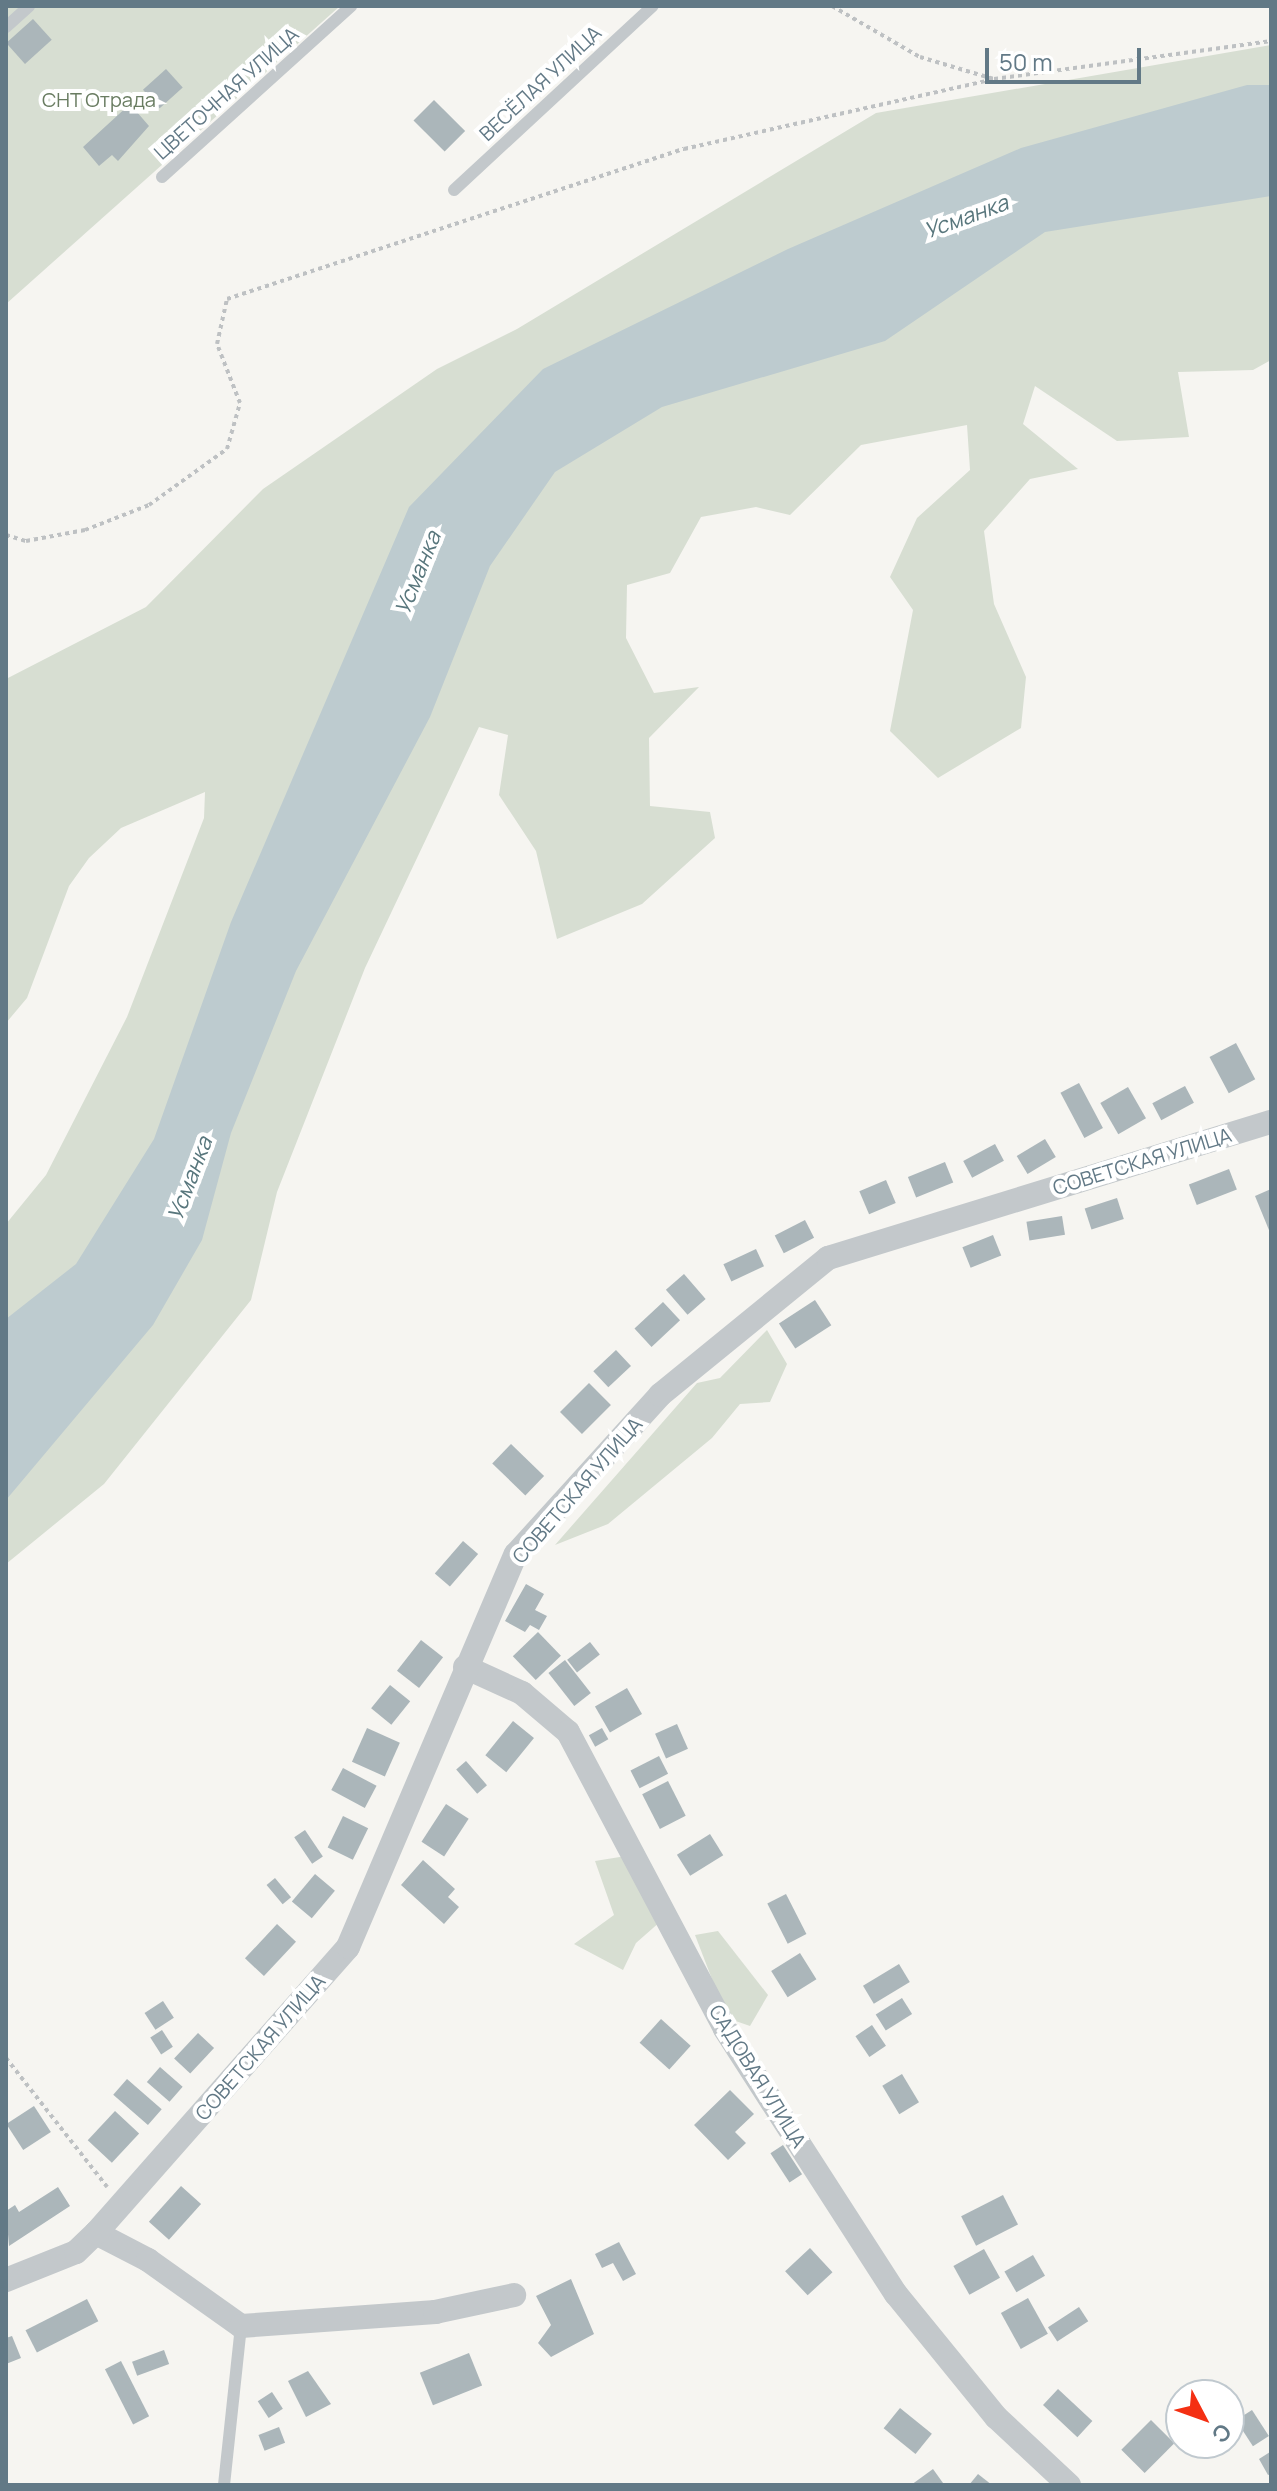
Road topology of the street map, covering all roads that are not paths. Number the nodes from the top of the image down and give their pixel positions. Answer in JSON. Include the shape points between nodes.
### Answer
{"nodes":[{"id":1,"x":29,"y":6,"type":"edge"},
{"id":2,"x":351,"y":6,"type":"edge"},
{"id":3,"x":653,"y":6,"type":"edge"},
{"id":4,"x":6,"y":27,"type":"edge"},
{"id":5,"x":162,"y":177,"type":"dead end"},
{"id":6,"x":454,"y":190,"type":"dead end"},
{"id":7,"x":1271,"y":1122,"type":"edge"},
{"id":8,"x":465,"y":1667,"type":"junction"},
{"id":9,"x":96,"y":2233,"type":"junction"},
{"id":10,"x":6,"y":2280,"type":"edge"},
{"id":11,"x":514,"y":2295,"type":"dead end"},
{"id":12,"x":241,"y":2326,"type":"junction"},
{"id":13,"x":224,"y":2485,"type":"edge"},
{"id":14,"x":1069,"y":2485,"type":"edge"}],
"edges":[{"from":1,"to":4,"type":"lane"},
{"from":2,"to":5,"type":"lane","name":"ЦВЕТОЧНАЯ УЛИЦА"},
{"from":3,"to":6,"type":"lane","name":"ВЕСЁЛАЯ УЛИЦА"},
{"from":7,"to":8,"type":"street","name":"СОВЕТСКАЯ УЛИЦА","via":[[828,1258],[660,1395],[516,1554]]},
{"from":8,"to":9,"type":"street","name":"СОВЕТСКАЯ УЛИЦА","via":[[348,1947]]},
{"from":8,"to":14,"type":"street","name":"САДОВАЯ УЛИЦА","via":[[522,1693],[568,1732],[725,2029],[896,2294],[996,2417]]},
{"from":9,"to":10,"type":"street","name":"СОВЕТСКАЯ УЛИЦА","via":[[76,2252]]},
{"from":9,"to":12,"type":"street","via":[[148,2260]]},
{"from":11,"to":12,"type":"street","via":[[435,2312]]},
{"from":12,"to":13,"type":"lane"}]}
